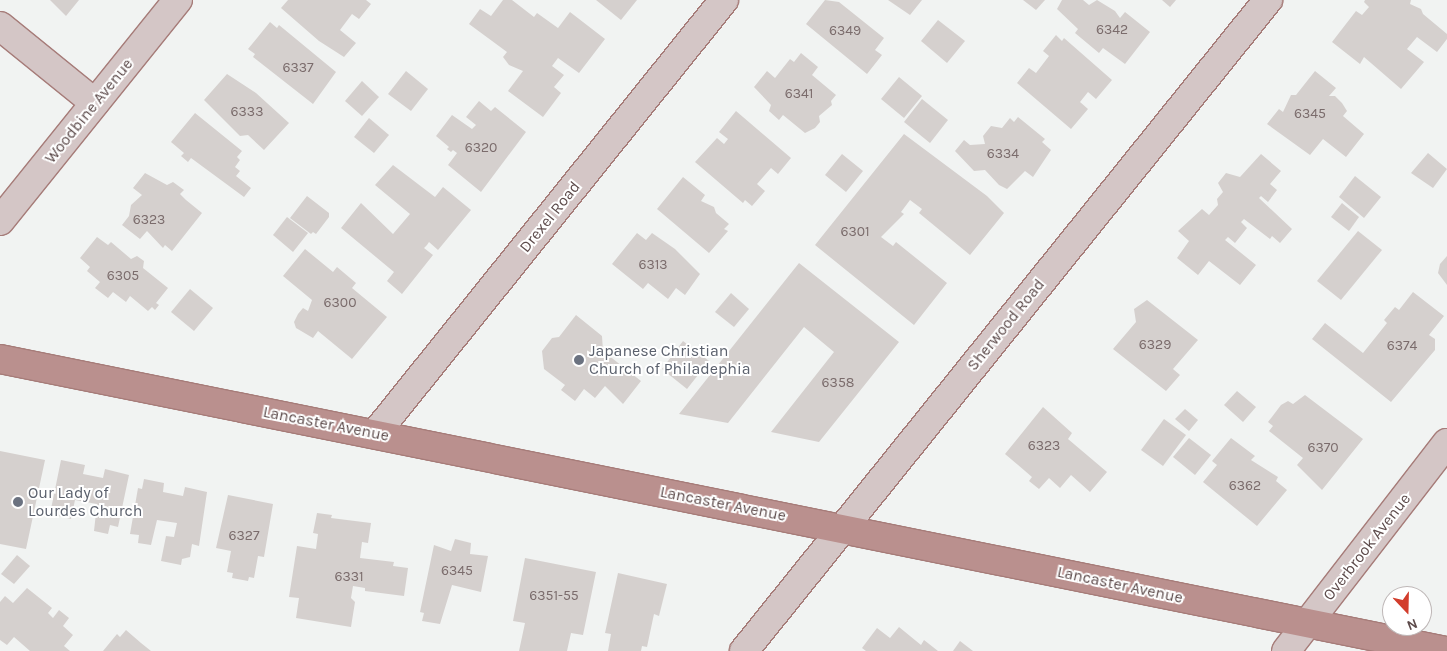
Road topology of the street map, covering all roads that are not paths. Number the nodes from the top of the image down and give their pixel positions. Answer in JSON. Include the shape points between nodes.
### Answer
{"nodes":[{"id":1,"x":178,"y":0,"type":"edge"},
{"id":2,"x":724,"y":0,"type":"edge"},
{"id":3,"x":1268,"y":0,"type":"edge"},
{"id":4,"x":0,"y":26,"type":"edge"},
{"id":5,"x":95,"y":103,"type":"junction"},
{"id":6,"x":0,"y":221,"type":"edge"},
{"id":7,"x":0,"y":359,"type":"edge"},
{"id":8,"x":376,"y":434,"type":"junction"},
{"id":9,"x":1447,"y":444,"type":"edge"},
{"id":10,"x":842,"y":528,"type":"junction"},
{"id":11,"x":1307,"y":624,"type":"junction"},
{"id":12,"x":1364,"y":643,"type":"edge"},
{"id":13,"x":744,"y":651,"type":"edge"},
{"id":14,"x":1286,"y":651,"type":"edge"},
{"id":15,"x":1446,"y":651,"type":"edge"}],
"edges":[{"from":1,"to":5,"type":"street","name":"Woodbine Avenue"},
{"from":2,"to":8,"type":"street","name":"Drexel Road"},
{"from":3,"to":10,"type":"street","name":"Sherwood Road"},
{"from":4,"to":5,"type":"street"},
{"from":5,"to":6,"type":"street","name":"Woodbine Avenue"},
{"from":7,"to":8,"type":"highway","name":"Lancaster Avenue"},
{"from":8,"to":10,"type":"highway","name":"Lancaster Avenue"},
{"from":9,"to":11,"type":"street","name":"Overbrook Avenue"},
{"from":10,"to":11,"type":"highway","name":"Lancaster Avenue"},
{"from":10,"to":13,"type":"street","name":"Sherwood Road"},
{"from":11,"to":12,"type":"highway","name":"Lancaster Avenue"},
{"from":11,"to":14,"type":"street","name":"Overbrook Avenue"},
{"from":12,"to":15,"type":"highway","name":"Lancaster Avenue"}]}
